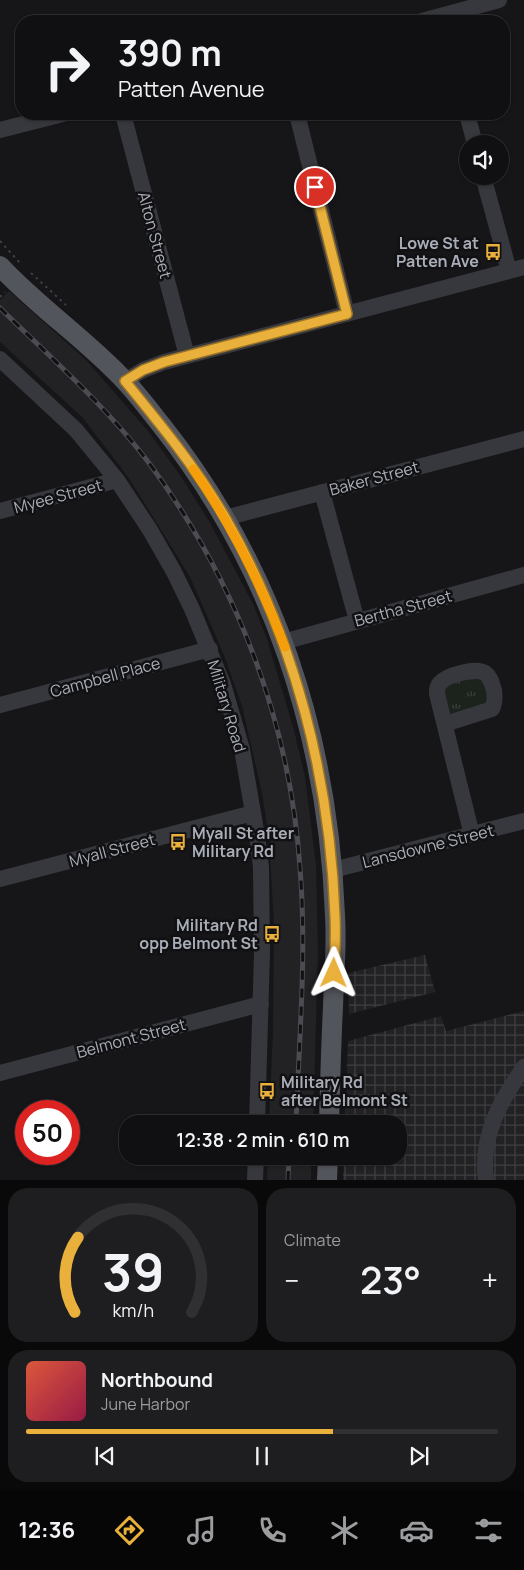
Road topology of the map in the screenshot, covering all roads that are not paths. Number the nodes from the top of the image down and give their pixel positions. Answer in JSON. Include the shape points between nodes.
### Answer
{"nodes":[{"id":1,"x":499,"y":0,"type":"edge"},
{"id":2,"x":454,"y":15,"type":"edge"},
{"id":3,"x":39,"y":120,"type":"edge"},
{"id":4,"x":125,"y":120,"type":"edge"},
{"id":5,"x":298,"y":120,"type":"edge"},
{"id":6,"x":469,"y":120,"type":"edge"},
{"id":7,"x":0,"y":130,"type":"edge"},
{"id":8,"x":473,"y":135,"type":"edge"},
{"id":9,"x":487,"y":185,"type":"edge"},
{"id":10,"x":0,"y":253,"type":"edge"},
{"id":11,"x":0,"y":266,"type":"edge"},
{"id":12,"x":516,"y":269,"type":"edge"},
{"id":13,"x":347,"y":314,"type":"junction"},
{"id":14,"x":80,"y":336,"type":"junction"},
{"id":15,"x":187,"y":356,"type":"junction"},
{"id":16,"x":0,"y":359,"type":"edge"},
{"id":17,"x":125,"y":381,"type":"junction"},
{"id":18,"x":524,"y":439,"type":"edge"},
{"id":19,"x":116,"y":480,"type":"junction"},
{"id":20,"x":322,"y":492,"type":"junction"},
{"id":21,"x":0,"y":511,"type":"edge"},
{"id":22,"x":225,"y":518,"type":"junction"},
{"id":23,"x":524,"y":575,"type":"edge"},
{"id":24,"x":357,"y":621,"type":"junction"},
{"id":25,"x":283,"y":642,"type":"junction"},
{"id":26,"x":210,"y":649,"type":"junction"},
{"id":27,"x":0,"y":705,"type":"edge"},
{"id":28,"x":445,"y":724,"type":"dead end"},
{"id":29,"x":254,"y":813,"type":"junction"},
{"id":30,"x":524,"y":821,"type":"edge"},
{"id":31,"x":472,"y":835,"type":"junction"},
{"id":32,"x":332,"y":870,"type":"junction"},
{"id":33,"x":0,"y":879,"type":"edge"},
{"id":34,"x":261,"y":1004,"type":"junction"},
{"id":35,"x":524,"y":1067,"type":"edge"},
{"id":36,"x":0,"y":1073,"type":"edge"},
{"id":37,"x":257,"y":1115,"type":"edge"},
{"id":38,"x":329,"y":1115,"type":"edge"},
{"id":39,"x":256,"y":1165,"type":"edge"},
{"id":40,"x":328,"y":1165,"type":"edge"},
{"id":41,"x":256,"y":1180,"type":"edge"},
{"id":42,"x":327,"y":1180,"type":"edge"},
{"id":43,"x":486,"y":1180,"type":"edge"}],
"edges":[{"from":1,"to":2,"type":"street"},
{"from":3,"to":7,"type":"street"},
{"from":4,"to":15,"type":"street","name":"Alton Street"},
{"from":5,"to":13,"type":"street"},
{"from":6,"to":8,"type":"street"},
{"from":9,"to":12,"type":"street"},
{"from":10,"to":14,"type":"main road","via":[[53,303]]},
{"from":11,"to":14,"type":"main road","via":[[43,307]]},
{"from":12,"to":13,"type":"street"},
{"from":13,"to":15,"type":"street"},
{"from":14,"to":17,"type":"main road"},
{"from":15,"to":17,"type":"street","via":[[143,370]]},
{"from":16,"to":19,"type":"street","name":"Military Road","via":[[76,430]]},
{"from":17,"to":22,"type":"main road","via":[[176,444]]},
{"from":18,"to":20,"type":"street","name":"Baker Street"},
{"from":19,"to":21,"type":"street","name":"Myee Street"},
{"from":19,"to":26,"type":"street","name":"Military Road","via":[[174,572]]},
{"from":20,"to":22,"type":"street","name":"Baker Street"},
{"from":20,"to":24,"type":"street"},
{"from":22,"to":25,"type":"main road","via":[[252,569]]},
{"from":23,"to":24,"type":"street","name":"Bertha Street"},
{"from":24,"to":25,"type":"street","name":"Bertha Street"},
{"from":25,"to":32,"type":"main road","via":[[317,758]]},
{"from":26,"to":27,"type":"street","name":"Campbell Place"},
{"from":26,"to":29,"type":"street","name":"Military Road","via":[[242,749]]},
{"from":28,"to":31,"type":"street"},
{"from":29,"to":33,"type":"street","name":"Myall Street"},
{"from":29,"to":34,"type":"street","name":"Military Road","via":[[261,867]]},
{"from":30,"to":31,"type":"street","name":"Lansdowne Street"},
{"from":31,"to":32,"type":"street","name":"Lansdowne Street"},
{"from":32,"to":38,"type":"main road","via":[[335,927]]},
{"from":34,"to":36,"type":"street","name":"Belmont Street"},
{"from":34,"to":37,"type":"street","name":"Military Road"},
{"from":35,"to":43,"type":"street","via":[[501,1102],[488,1134],[484,1167]]},
{"from":39,"to":41,"type":"street"},
{"from":40,"to":42,"type":"main road"}]}
